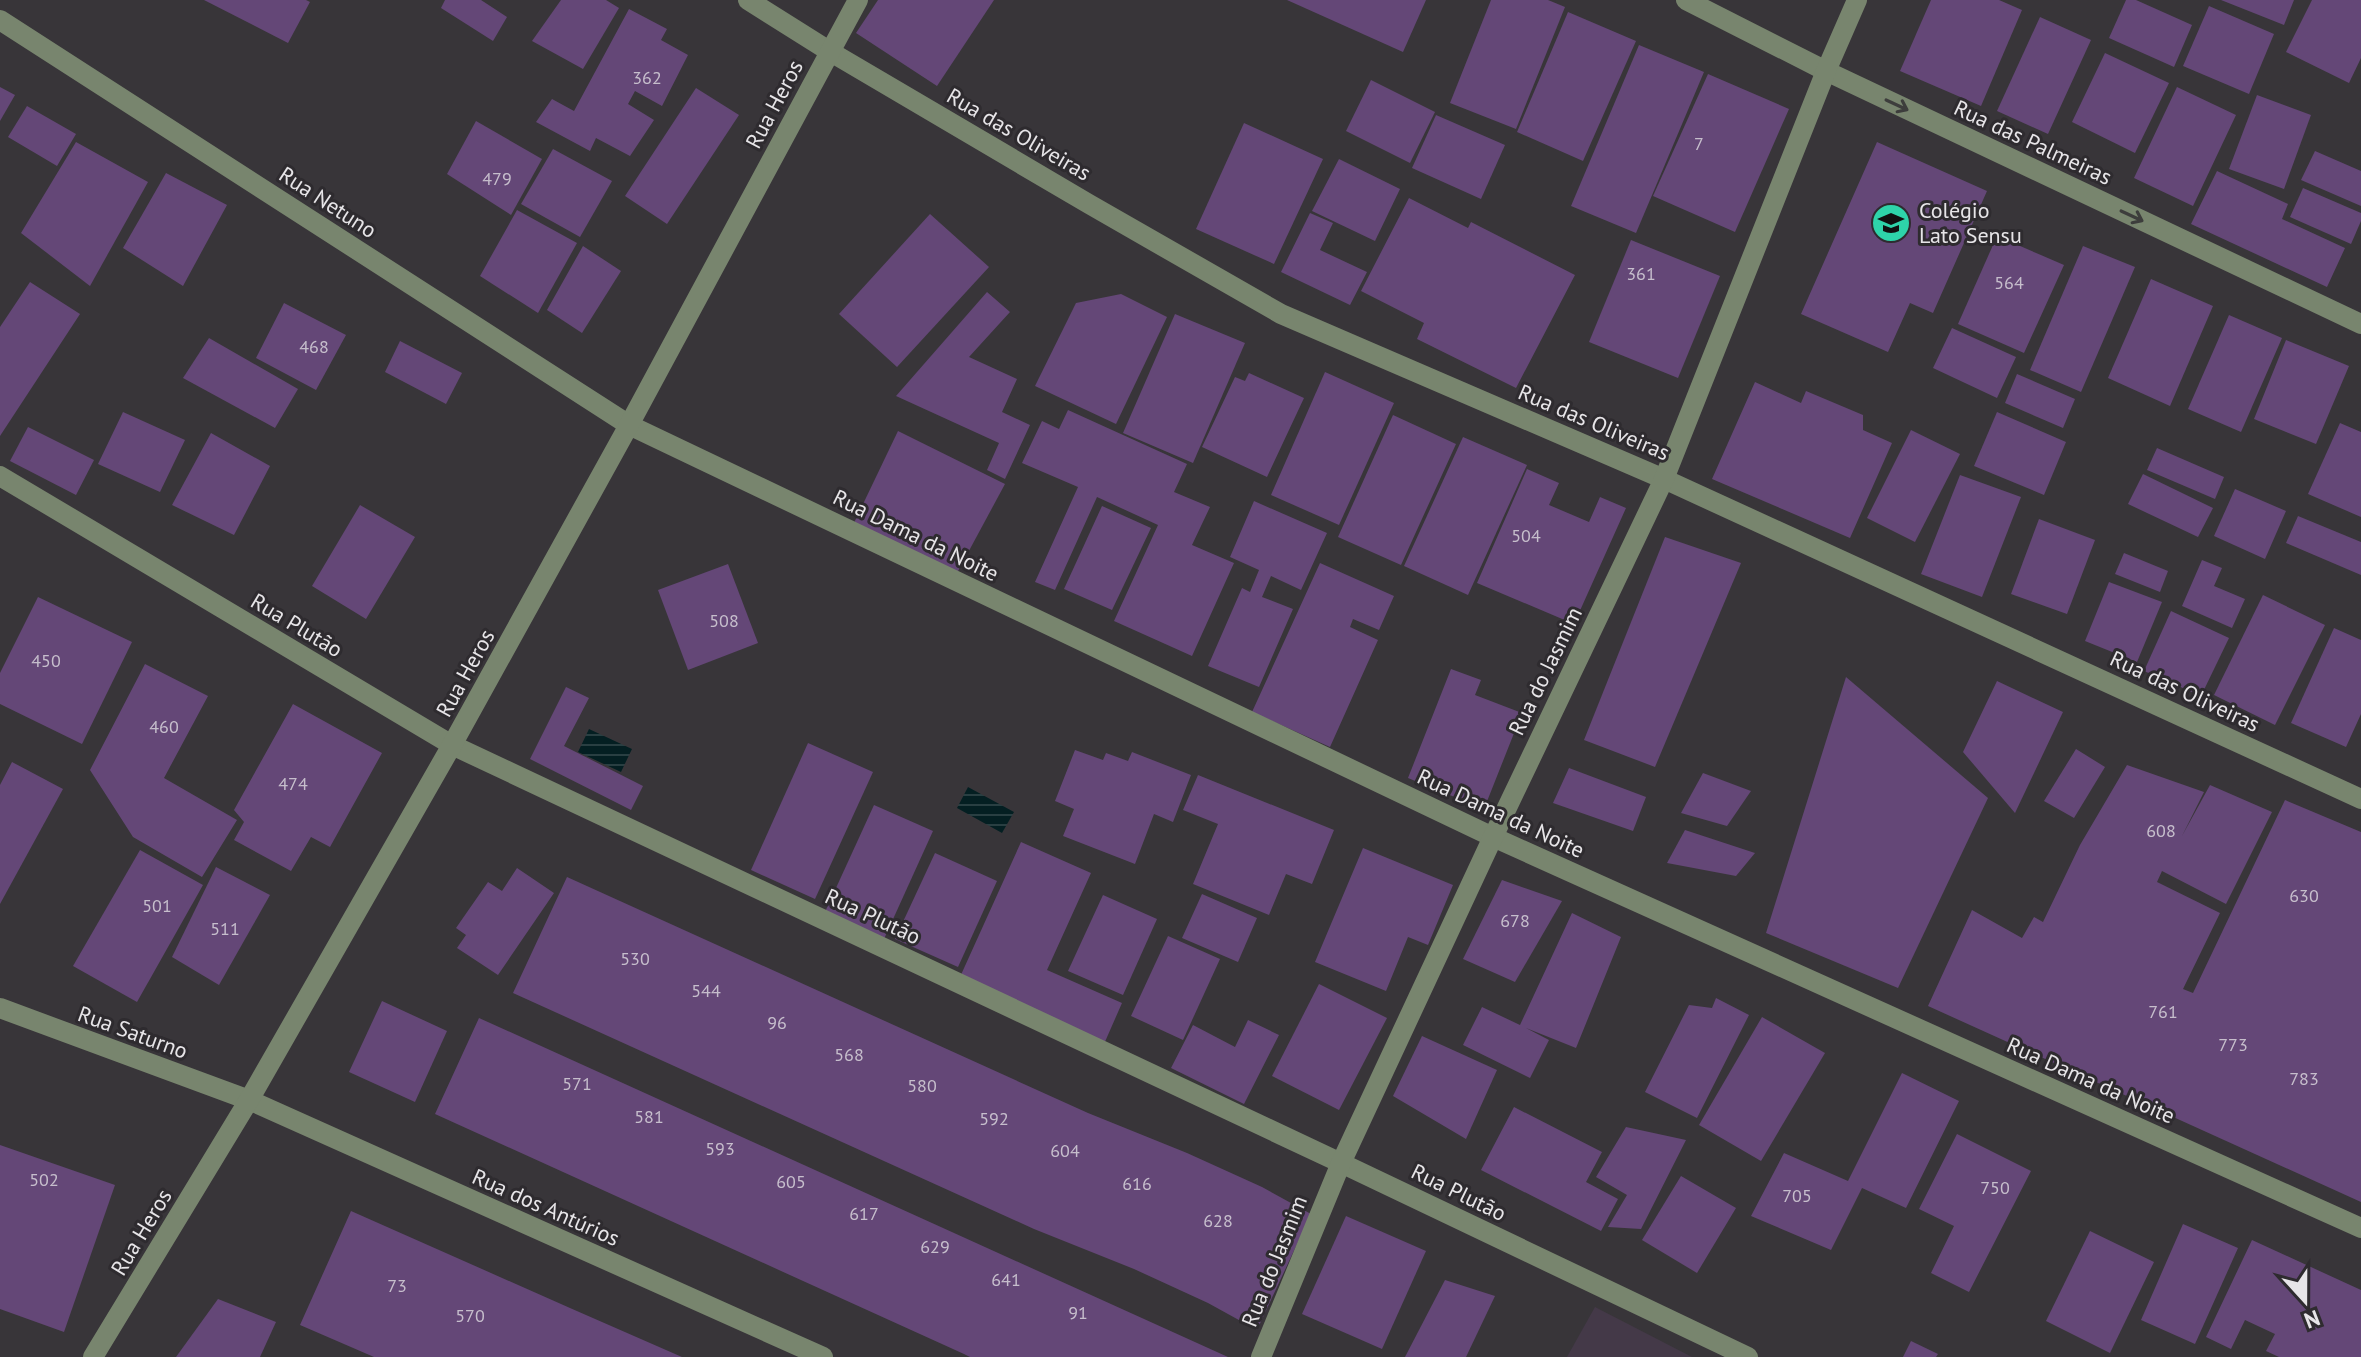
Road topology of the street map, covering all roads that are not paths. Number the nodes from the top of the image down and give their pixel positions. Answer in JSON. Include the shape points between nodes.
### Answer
{"nodes":[{"id":1,"x":748,"y":0,"type":"edge"},
{"id":2,"x":858,"y":0,"type":"edge"},
{"id":3,"x":1686,"y":0,"type":"edge"},
{"id":4,"x":1857,"y":0,"type":"edge"},
{"id":5,"x":0,"y":20,"type":"edge"},
{"id":6,"x":829,"y":51,"type":"junction"},
{"id":7,"x":1826,"y":71,"type":"junction"},
{"id":8,"x":2361,"y":324,"type":"edge"},
{"id":9,"x":629,"y":425,"type":"junction"},
{"id":10,"x":0,"y":476,"type":"edge"},
{"id":11,"x":1664,"y":479,"type":"junction"},
{"id":12,"x":452,"y":745,"type":"junction"},
{"id":13,"x":2361,"y":799,"type":"edge"},
{"id":14,"x":1493,"y":837,"type":"junction"},
{"id":15,"x":0,"y":1008,"type":"edge"},
{"id":16,"x":249,"y":1100,"type":"junction"},
{"id":17,"x":1341,"y":1163,"type":"junction"},
{"id":18,"x":2361,"y":1228,"type":"edge"},
{"id":19,"x":93,"y":1357,"type":"edge"},
{"id":20,"x":823,"y":1357,"type":"edge"},
{"id":21,"x":1261,"y":1357,"type":"edge"},
{"id":22,"x":1748,"y":1357,"type":"edge"}],
"edges":[{"from":1,"to":6,"type":"street","name":"Rua das Oliveiras"},
{"from":2,"to":6,"type":"street","name":"Rua Heros"},
{"from":3,"to":7,"type":"street","name":"Rua das Palmeiras"},
{"from":4,"to":7,"type":"street","name":"Rua do Jasmim"},
{"from":5,"to":9,"type":"street","name":"Rua Netuno"},
{"from":6,"to":9,"type":"street","name":"Rua Heros"},
{"from":6,"to":11,"type":"street","name":"Rua das Oliveiras","via":[[1281,314]]},
{"from":7,"to":8,"type":"street","name":"Rua das Palmeiras","one_way":true},
{"from":7,"to":11,"type":"street","name":"Rua do Jasmim"},
{"from":9,"to":12,"type":"street","name":"Rua Heros"},
{"from":9,"to":14,"type":"street","name":"Rua Dama da Noite"},
{"from":10,"to":12,"type":"street","name":"Rua Plutão"},
{"from":11,"to":13,"type":"street","name":"Rua das Oliveiras"},
{"from":11,"to":14,"type":"street","name":"Rua do Jasmim"},
{"from":12,"to":16,"type":"street","name":"Rua Heros"},
{"from":12,"to":17,"type":"street","name":"Rua Plutão"},
{"from":14,"to":17,"type":"street","name":"Rua do Jasmim"},
{"from":14,"to":18,"type":"street","name":"Rua Dama da Noite"},
{"from":15,"to":16,"type":"street","name":"Rua Saturno"},
{"from":16,"to":19,"type":"street","name":"Rua Heros"},
{"from":16,"to":20,"type":"street","name":"Rua dos Antúrios"},
{"from":17,"to":21,"type":"street","name":"Rua do Jasmim"},
{"from":17,"to":22,"type":"street","name":"Rua Plutão"}]}
